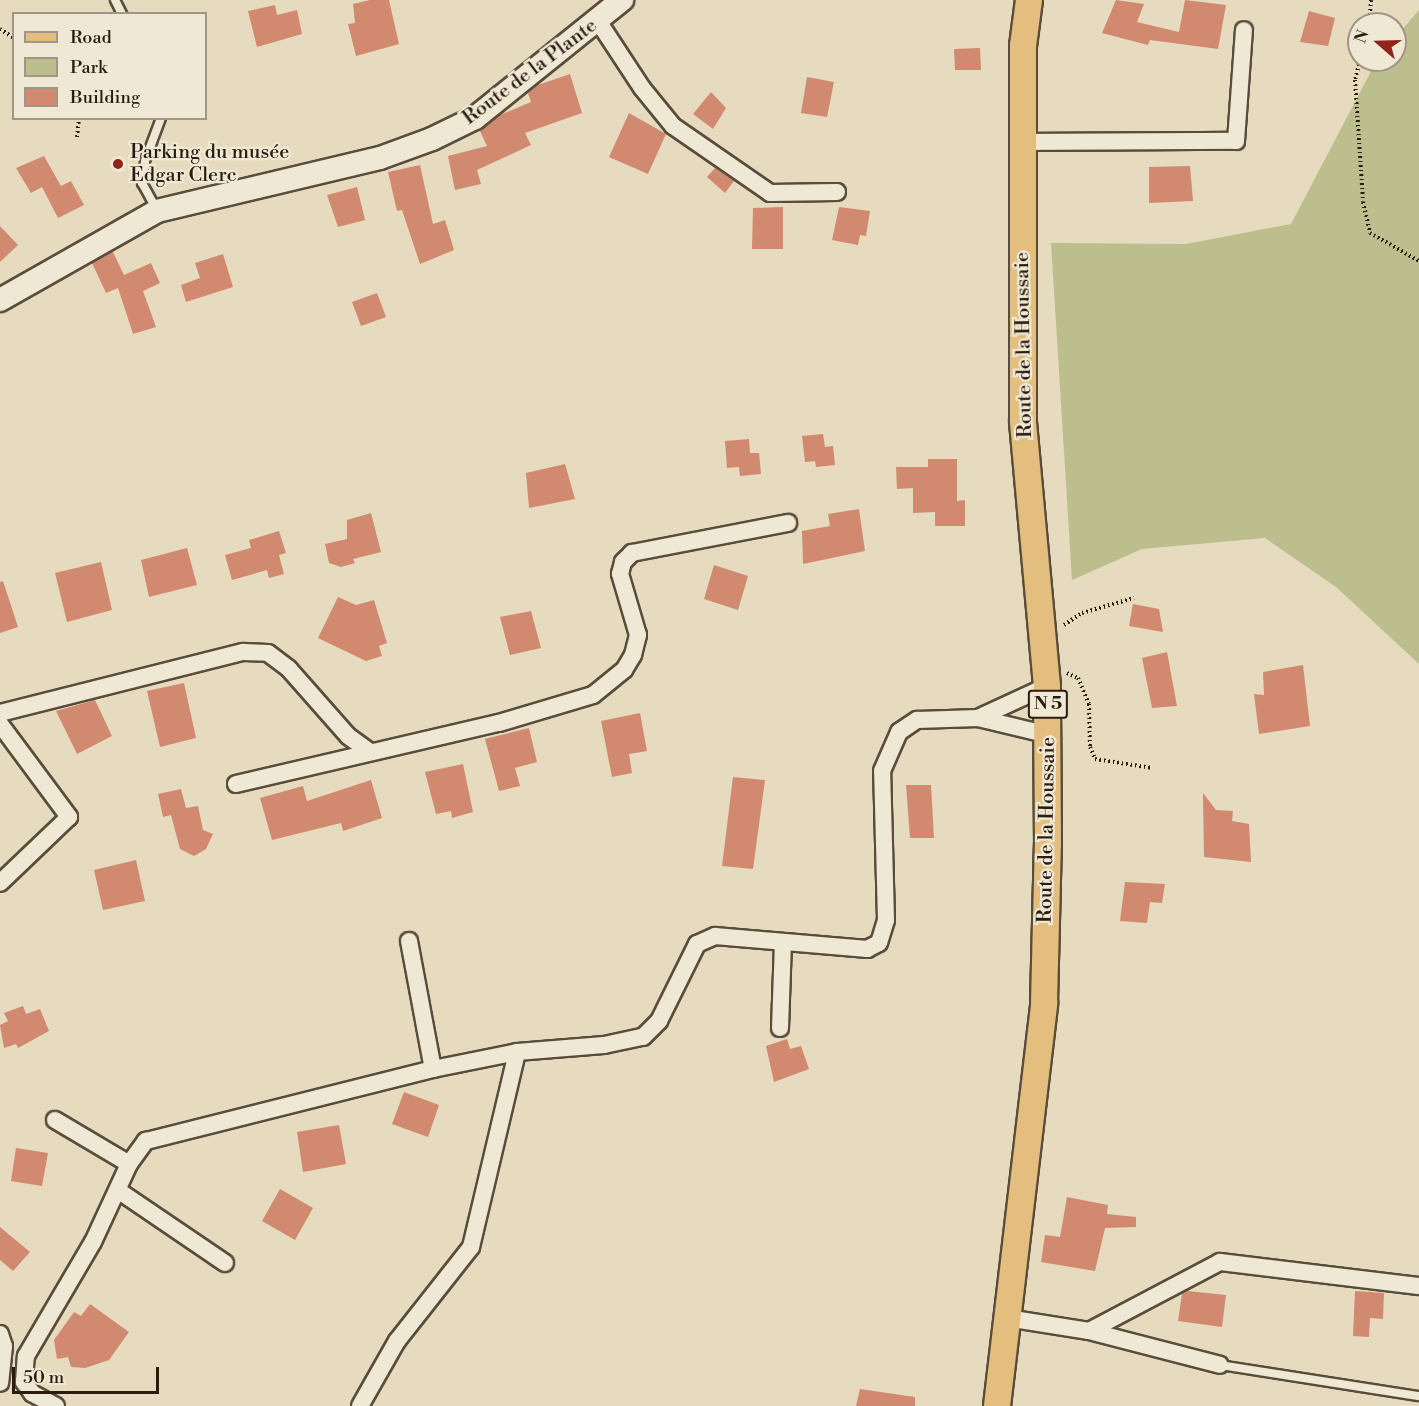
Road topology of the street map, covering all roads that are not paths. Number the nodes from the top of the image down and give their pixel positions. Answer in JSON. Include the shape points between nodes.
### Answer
{"nodes":[{"id":1,"x":622,"y":0,"type":"edge"},
{"id":2,"x":1029,"y":0,"type":"edge"},
{"id":3,"x":598,"y":21,"type":"junction"},
{"id":4,"x":1244,"y":30,"type":"dead end"},
{"id":5,"x":159,"y":120,"type":"edge"},
{"id":6,"x":1022,"y":142,"type":"junction"},
{"id":7,"x":837,"y":192,"type":"dead end"},
{"id":8,"x":157,"y":211,"type":"junction"},
{"id":9,"x":0,"y":300,"type":"edge"},
{"id":10,"x":788,"y":523,"type":"dead end"},
{"id":11,"x":1046,"y":677,"type":"junction"},
{"id":12,"x":0,"y":713,"type":"edge"},
{"id":13,"x":978,"y":718,"type":"junction"},
{"id":14,"x":0,"y":724,"type":"edge"},
{"id":15,"x":1049,"y":735,"type":"junction"},
{"id":16,"x":369,"y":751,"type":"junction"},
{"id":17,"x":236,"y":784,"type":"dead end"},
{"id":18,"x":0,"y":883,"type":"edge"},
{"id":19,"x":409,"y":941,"type":"dead end"},
{"id":20,"x":783,"y":942,"type":"junction"},
{"id":21,"x":780,"y":1028,"type":"dead end"},
{"id":22,"x":517,"y":1052,"type":"junction"},
{"id":23,"x":433,"y":1069,"type":"junction"},
{"id":24,"x":56,"y":1120,"type":"dead end"},
{"id":25,"x":129,"y":1164,"type":"junction"},
{"id":26,"x":119,"y":1191,"type":"junction"},
{"id":27,"x":225,"y":1263,"type":"dead end"},
{"id":28,"x":1419,"y":1286,"type":"edge"},
{"id":29,"x":1007,"y":1318,"type":"junction"},
{"id":30,"x":1089,"y":1331,"type":"junction"},
{"id":31,"x":0,"y":1334,"type":"edge"},
{"id":32,"x":1220,"y":1365,"type":"joint"},
{"id":33,"x":0,"y":1383,"type":"edge"},
{"id":34,"x":1419,"y":1396,"type":"edge"},
{"id":35,"x":56,"y":1406,"type":"edge"},
{"id":36,"x":360,"y":1406,"type":"edge"},
{"id":37,"x":997,"y":1406,"type":"edge"}],
"edges":[{"from":1,"to":3,"type":"main road","name":"Route de la Plante"},
{"from":2,"to":6,"type":"main road","name":"Route de la Houssaie","number":"N 5","via":[[1023,46]]},
{"from":3,"to":7,"type":"street","via":[[642,88],[673,126],[770,193]]},
{"from":3,"to":8,"type":"main road","name":"Route de la Plante","via":[[475,118],[432,139],[380,158]]},
{"from":4,"to":6,"type":"street","via":[[1236,141]]},
{"from":5,"to":8,"type":"lane","via":[[142,183]]},
{"from":6,"to":11,"type":"main road","name":"Route de la Houssaie","number":"N 5","via":[[1023,421]]},
{"from":8,"to":9,"type":"main road","name":"Route de la Plante"},
{"from":10,"to":16,"type":"street","via":[[632,553],[623,562],[620,574],[638,635],[633,655],[624,670],[593,695],[499,723]]},
{"from":11,"to":13,"type":"street"},
{"from":11,"to":15,"type":"main road","name":"Route de la Houssaie","number":"N 5"},
{"from":12,"to":16,"type":"street","via":[[243,652],[268,652],[289,669],[348,736]]},
{"from":13,"to":15,"type":"street"},
{"from":13,"to":20,"type":"street","via":[[917,720],[899,732],[891,745],[882,771],[886,920],[879,943],[867,949]]},
{"from":14,"to":18,"type":"street","via":[[69,817]]},
{"from":15,"to":29,"type":"main road","name":"Route de la Houssaie","number":"N 5","via":[[1044,1003]]},
{"from":16,"to":17,"type":"street"},
{"from":19,"to":23,"type":"street"},
{"from":20,"to":21,"type":"street"},
{"from":20,"to":22,"type":"street","via":[[715,936],[704,939],[691,954],[659,1021],[643,1037],[604,1045]]},
{"from":22,"to":23,"type":"street"},
{"from":22,"to":36,"type":"street","via":[[471,1247],[397,1341]]},
{"from":23,"to":25,"type":"street","via":[[158,1135],[146,1141]]},
{"from":24,"to":25,"type":"street"},
{"from":25,"to":26,"type":"street"},
{"from":26,"to":27,"type":"street"},
{"from":26,"to":35,"type":"street","via":[[26,1356],[24,1382],[32,1392]]},
{"from":28,"to":30,"type":"street","via":[[1220,1262]]},
{"from":29,"to":30,"type":"street"},
{"from":29,"to":37,"type":"main road","name":"Route de la Houssaie","number":"N 5"},
{"from":30,"to":32,"type":"street"},
{"from":31,"to":33,"type":"street","via":[[4,1346]]},
{"from":32,"to":34,"type":"lane"}]}
